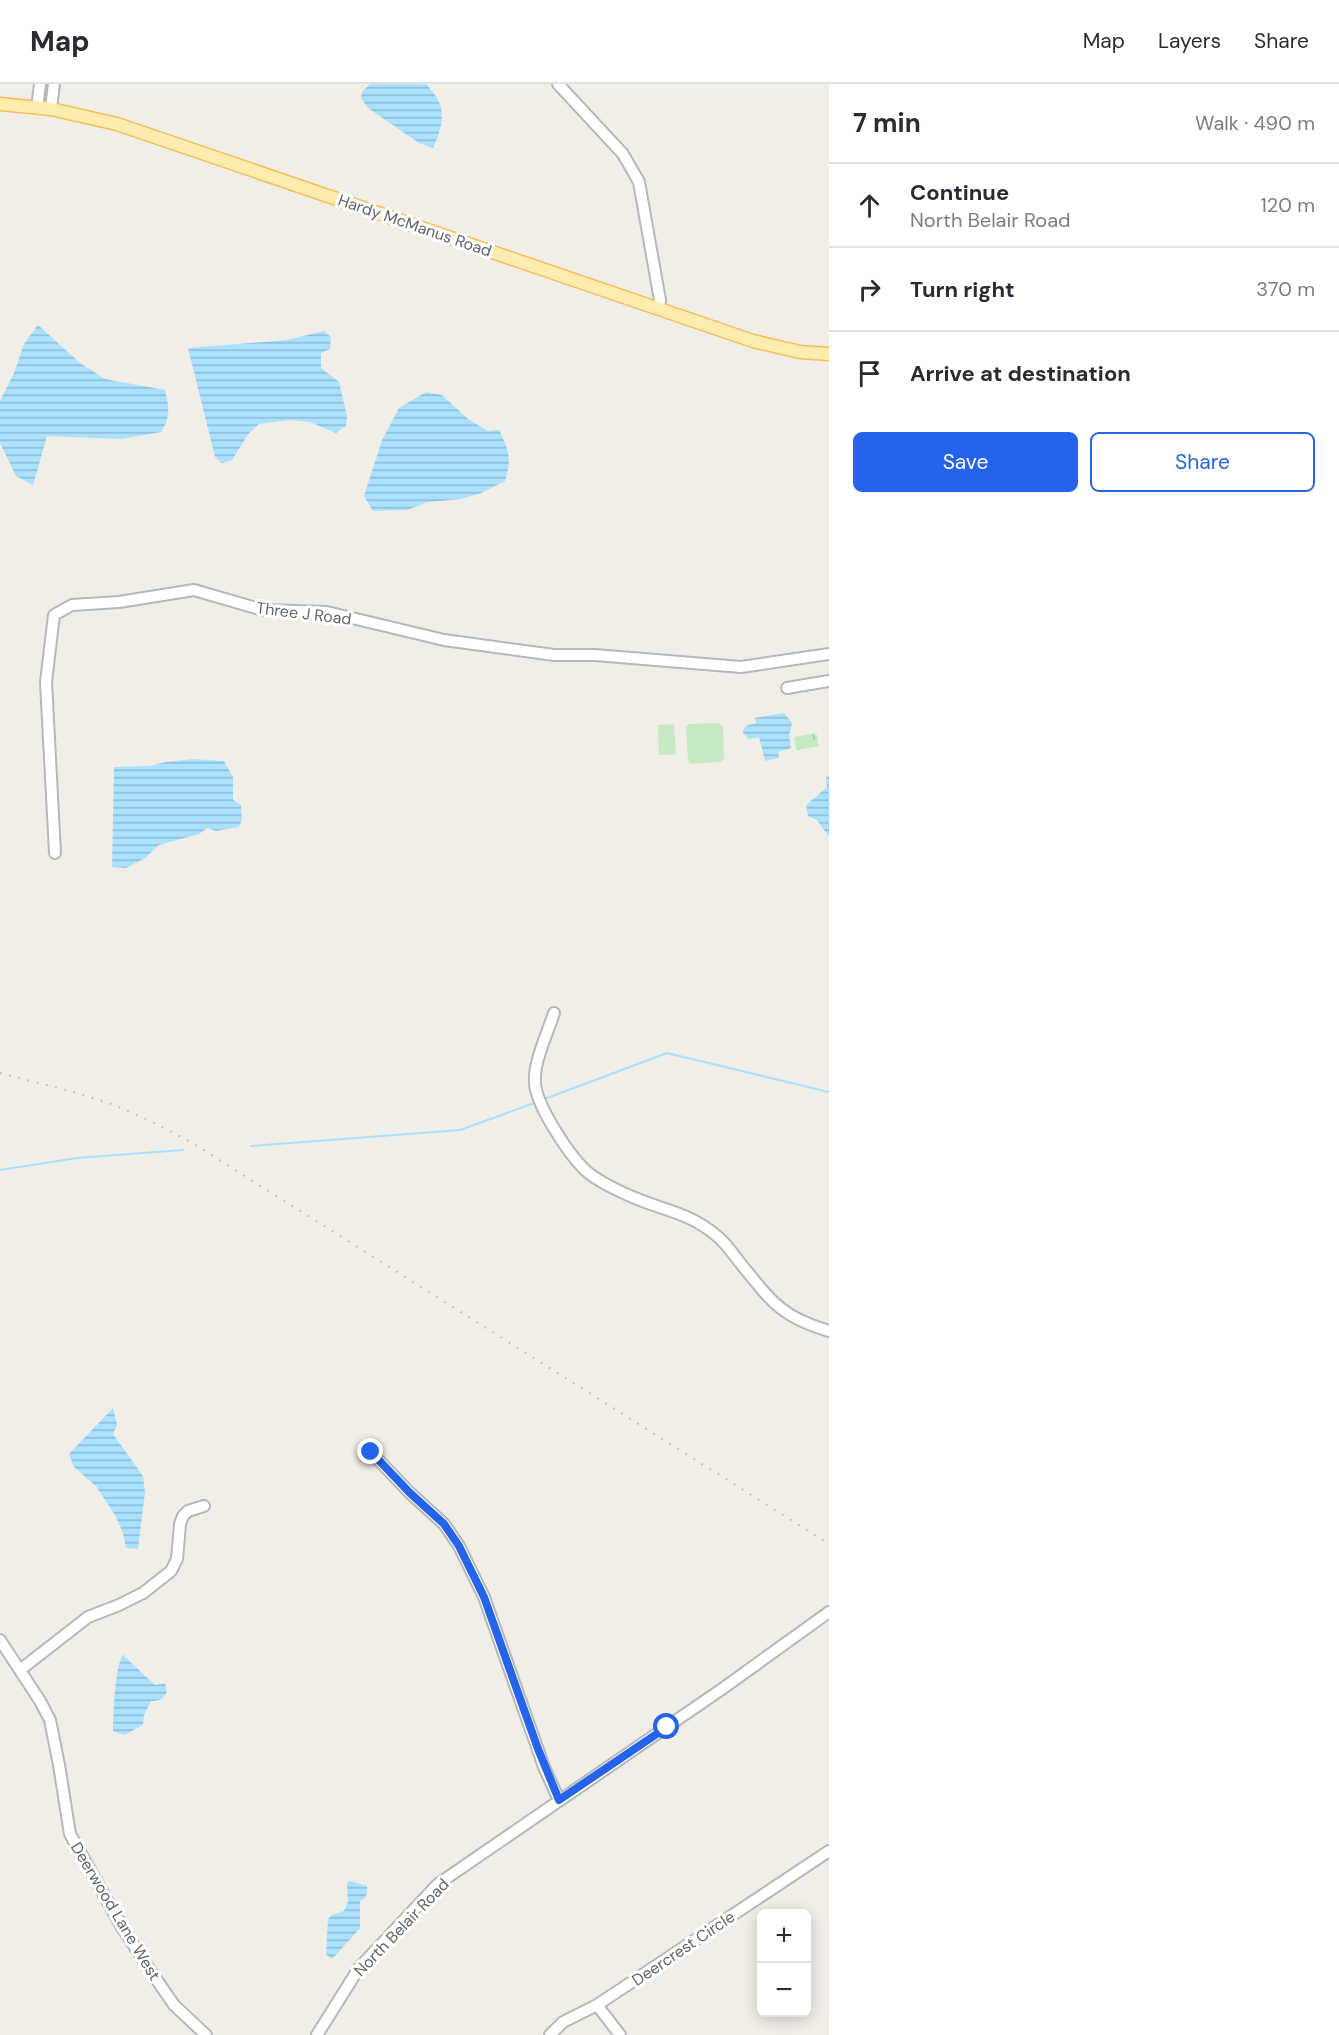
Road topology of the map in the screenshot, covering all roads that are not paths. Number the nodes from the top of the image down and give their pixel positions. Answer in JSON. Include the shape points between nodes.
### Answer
{"nodes":[{"id":1,"x":40,"y":84,"type":"edge"},
{"id":2,"x":54,"y":84,"type":"edge"},
{"id":3,"x":558,"y":84,"type":"edge"},
{"id":4,"x":0,"y":104,"type":"edge"},
{"id":5,"x":37,"y":108,"type":"junction"},
{"id":6,"x":51,"y":110,"type":"junction"},
{"id":7,"x":659,"y":309,"type":"junction"},
{"id":8,"x":829,"y":354,"type":"edge"},
{"id":9,"x":829,"y":654,"type":"edge"},
{"id":10,"x":829,"y":681,"type":"edge"},
{"id":11,"x":787,"y":688,"type":"dead end"},
{"id":12,"x":55,"y":852,"type":"dead end"},
{"id":13,"x":554,"y":1013,"type":"dead end"},
{"id":14,"x":829,"y":1331,"type":"edge"},
{"id":15,"x":367,"y":1448,"type":"dead end"},
{"id":16,"x":204,"y":1506,"type":"dead end"},
{"id":17,"x":829,"y":1612,"type":"edge"},
{"id":18,"x":0,"y":1640,"type":"edge"},
{"id":19,"x":20,"y":1670,"type":"junction"},
{"id":20,"x":559,"y":1800,"type":"junction"},
{"id":21,"x":829,"y":1851,"type":"edge"},
{"id":22,"x":597,"y":2005,"type":"junction"},
{"id":23,"x":206,"y":2035,"type":"edge"},
{"id":24,"x":317,"y":2035,"type":"edge"},
{"id":25,"x":550,"y":2035,"type":"edge"},
{"id":26,"x":620,"y":2035,"type":"edge"}],
"edges":[{"from":1,"to":5,"type":"street"},
{"from":2,"to":6,"type":"street"},
{"from":3,"to":7,"type":"street","via":[[623,154],[639,182]]},
{"from":4,"to":5,"type":"main road","name":"Hardy McManus Road"},
{"from":5,"to":6,"type":"main road","name":"Hardy McManus Road"},
{"from":6,"to":7,"type":"main road","name":"Hardy McManus Road","via":[[117,124]]},
{"from":7,"to":8,"type":"main road","name":"Hardy McManus Road","via":[[775,347]]},
{"from":9,"to":12,"type":"street","name":"Three J Road","via":[[741,667],[554,655],[444,640],[327,612],[263,610],[194,590],[72,605],[54,615],[46,682]]},
{"from":10,"to":11,"type":"street"},
{"from":13,"to":14,"type":"street","via":[[536,1068],[536,1093],[549,1121],[584,1170],[619,1191],[696,1220],[719,1237],[784,1311]]},
{"from":15,"to":20,"type":"street","via":[[444,1524],[459,1546],[484,1597]]},
{"from":16,"to":19,"type":"street","via":[[183,1516],[177,1559],[171,1571],[143,1593],[88,1617]]},
{"from":17,"to":20,"type":"street","name":"North Belair Road"},
{"from":18,"to":19,"type":"street","name":"Deerwood Lane West"},
{"from":19,"to":23,"type":"street","name":"Deerwood Lane West","via":[[50,1720],[70,1834],[152,1973],[174,2005]]},
{"from":20,"to":24,"type":"street","name":"North Belair Road","via":[[438,1884],[358,1968]]},
{"from":21,"to":22,"type":"street","name":"Deercrest Circle"},
{"from":22,"to":25,"type":"street","name":"Deercrest Circle","via":[[563,2022]]},
{"from":22,"to":26,"type":"street"}]}
